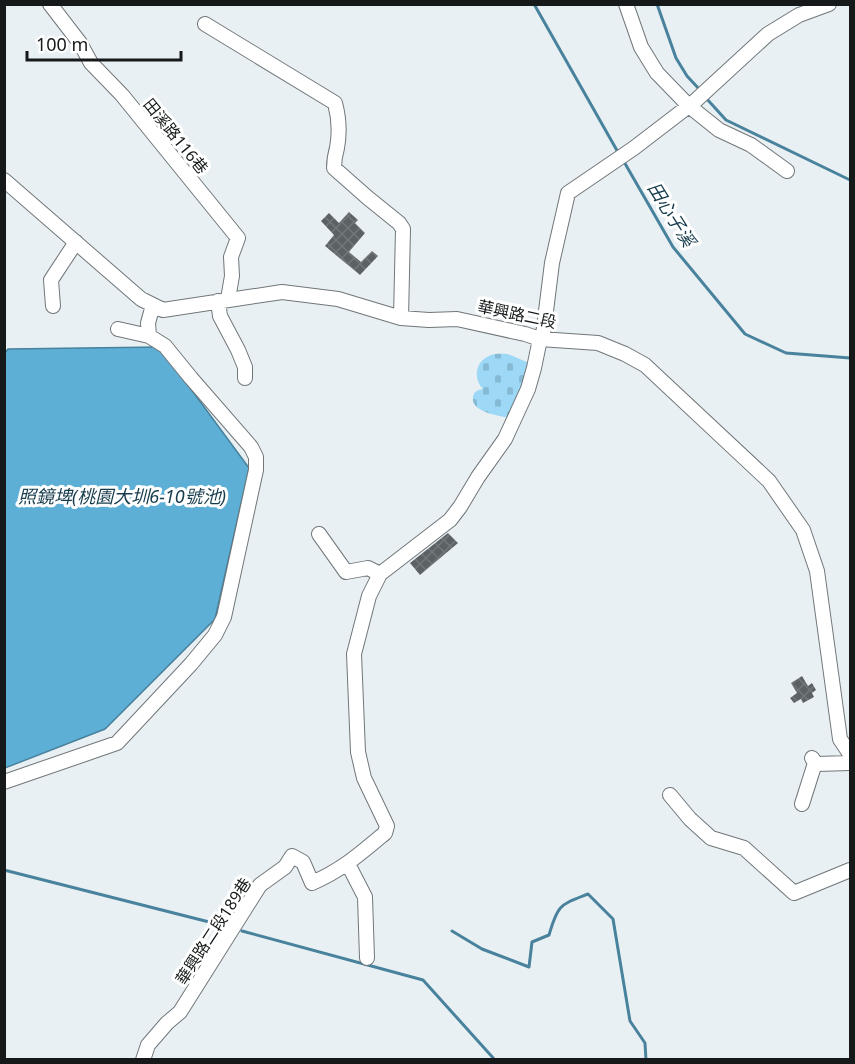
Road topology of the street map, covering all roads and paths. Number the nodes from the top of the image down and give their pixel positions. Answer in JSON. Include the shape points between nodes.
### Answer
{"nodes":[{"id":1,"x":50,"y":4,"type":"edge"},
{"id":2,"x":626,"y":4,"type":"edge"},
{"id":3,"x":829,"y":4,"type":"edge"},
{"id":4,"x":205,"y":24,"type":"dead end"},
{"id":5,"x":698,"y":98,"type":"junction"},
{"id":6,"x":787,"y":171,"type":"dead end"},
{"id":7,"x":4,"y":180,"type":"edge"},
{"id":8,"x":76,"y":242,"type":"junction"},
{"id":9,"x":223,"y":300,"type":"junction"},
{"id":10,"x":153,"y":305,"type":"junction"},
{"id":11,"x":53,"y":306,"type":"dead end"},
{"id":12,"x":401,"y":318,"type":"junction"},
{"id":13,"x":118,"y":329,"type":"dead end"},
{"id":14,"x":149,"y":336,"type":"junction"},
{"id":15,"x":540,"y":339,"type":"junction"},
{"id":16,"x":244,"y":378,"type":"dead end"},
{"id":17,"x":319,"y":534,"type":"dead end"},
{"id":18,"x":380,"y":574,"type":"junction"},
{"id":19,"x":850,"y":754,"type":"edge"},
{"id":20,"x":850,"y":762,"type":"edge"},
{"id":21,"x":4,"y":782,"type":"edge"},
{"id":22,"x":670,"y":795,"type":"dead end"},
{"id":23,"x":802,"y":804,"type":"dead end"},
{"id":24,"x":348,"y":864,"type":"junction"},
{"id":25,"x":850,"y":870,"type":"edge"},
{"id":26,"x":367,"y":958,"type":"dead end"},
{"id":27,"x":143,"y":1059,"type":"edge"}],
"edges":[{"from":1,"to":9,"type":"street","name":"田溪路116巷","via":[[92,63],[238,238],[231,257],[232,276]]},
{"from":2,"to":5,"type":"street","via":[[641,47],[657,73]]},
{"from":3,"to":5,"type":"street","name":"華興路二段189巷","via":[[799,15],[768,34]]},
{"from":4,"to":12,"type":"street","via":[[335,103],[339,121],[334,168],[403,229]]},
{"from":5,"to":6,"type":"street","via":[[719,130],[751,145]]},
{"from":5,"to":15,"type":"street","name":"華興路二段189巷","via":[[568,193]]},
{"from":7,"to":8,"type":"street"},
{"from":8,"to":10,"type":"street"},
{"from":8,"to":11,"type":"street","via":[[51,280]]},
{"from":9,"to":10,"type":"street","name":"華興路二段","via":[[163,310]]},
{"from":9,"to":12,"type":"street","name":"華興路二段","via":[[282,292],[338,299]]},
{"from":9,"to":16,"type":"street","via":[[220,316],[245,367]]},
{"from":10,"to":14,"type":"street"},
{"from":12,"to":15,"type":"street","name":"華興路二段","via":[[458,319]]},
{"from":13,"to":14,"type":"street"},
{"from":14,"to":21,"type":"street","via":[[165,346],[256,457],[224,617],[190,664],[117,743]]},
{"from":15,"to":18,"type":"street","name":"華興路二段189巷","via":[[528,389],[505,439],[460,507],[450,520]]},
{"from":15,"to":19,"type":"street","name":"華興路二段","via":[[598,343],[645,365],[770,482],[803,530],[817,571],[840,739]]},
{"from":17,"to":18,"type":"street","via":[[346,573],[368,568]]},
{"from":18,"to":24,"type":"street","name":"華興路二段189巷","via":[[369,596],[354,654],[358,752],[363,778],[387,826],[385,833]]},
{"from":20,"to":23,"type":"street","via":[[816,764],[813,760]]},
{"from":22,"to":25,"type":"street","via":[[711,837],[744,848],[794,893]]},
{"from":24,"to":26,"type":"street","via":[[365,897]]},
{"from":24,"to":27,"type":"street","name":"華興路二段189巷","via":[[312,883],[303,862],[292,856],[285,867],[260,885],[180,1012],[148,1045]]}]}
